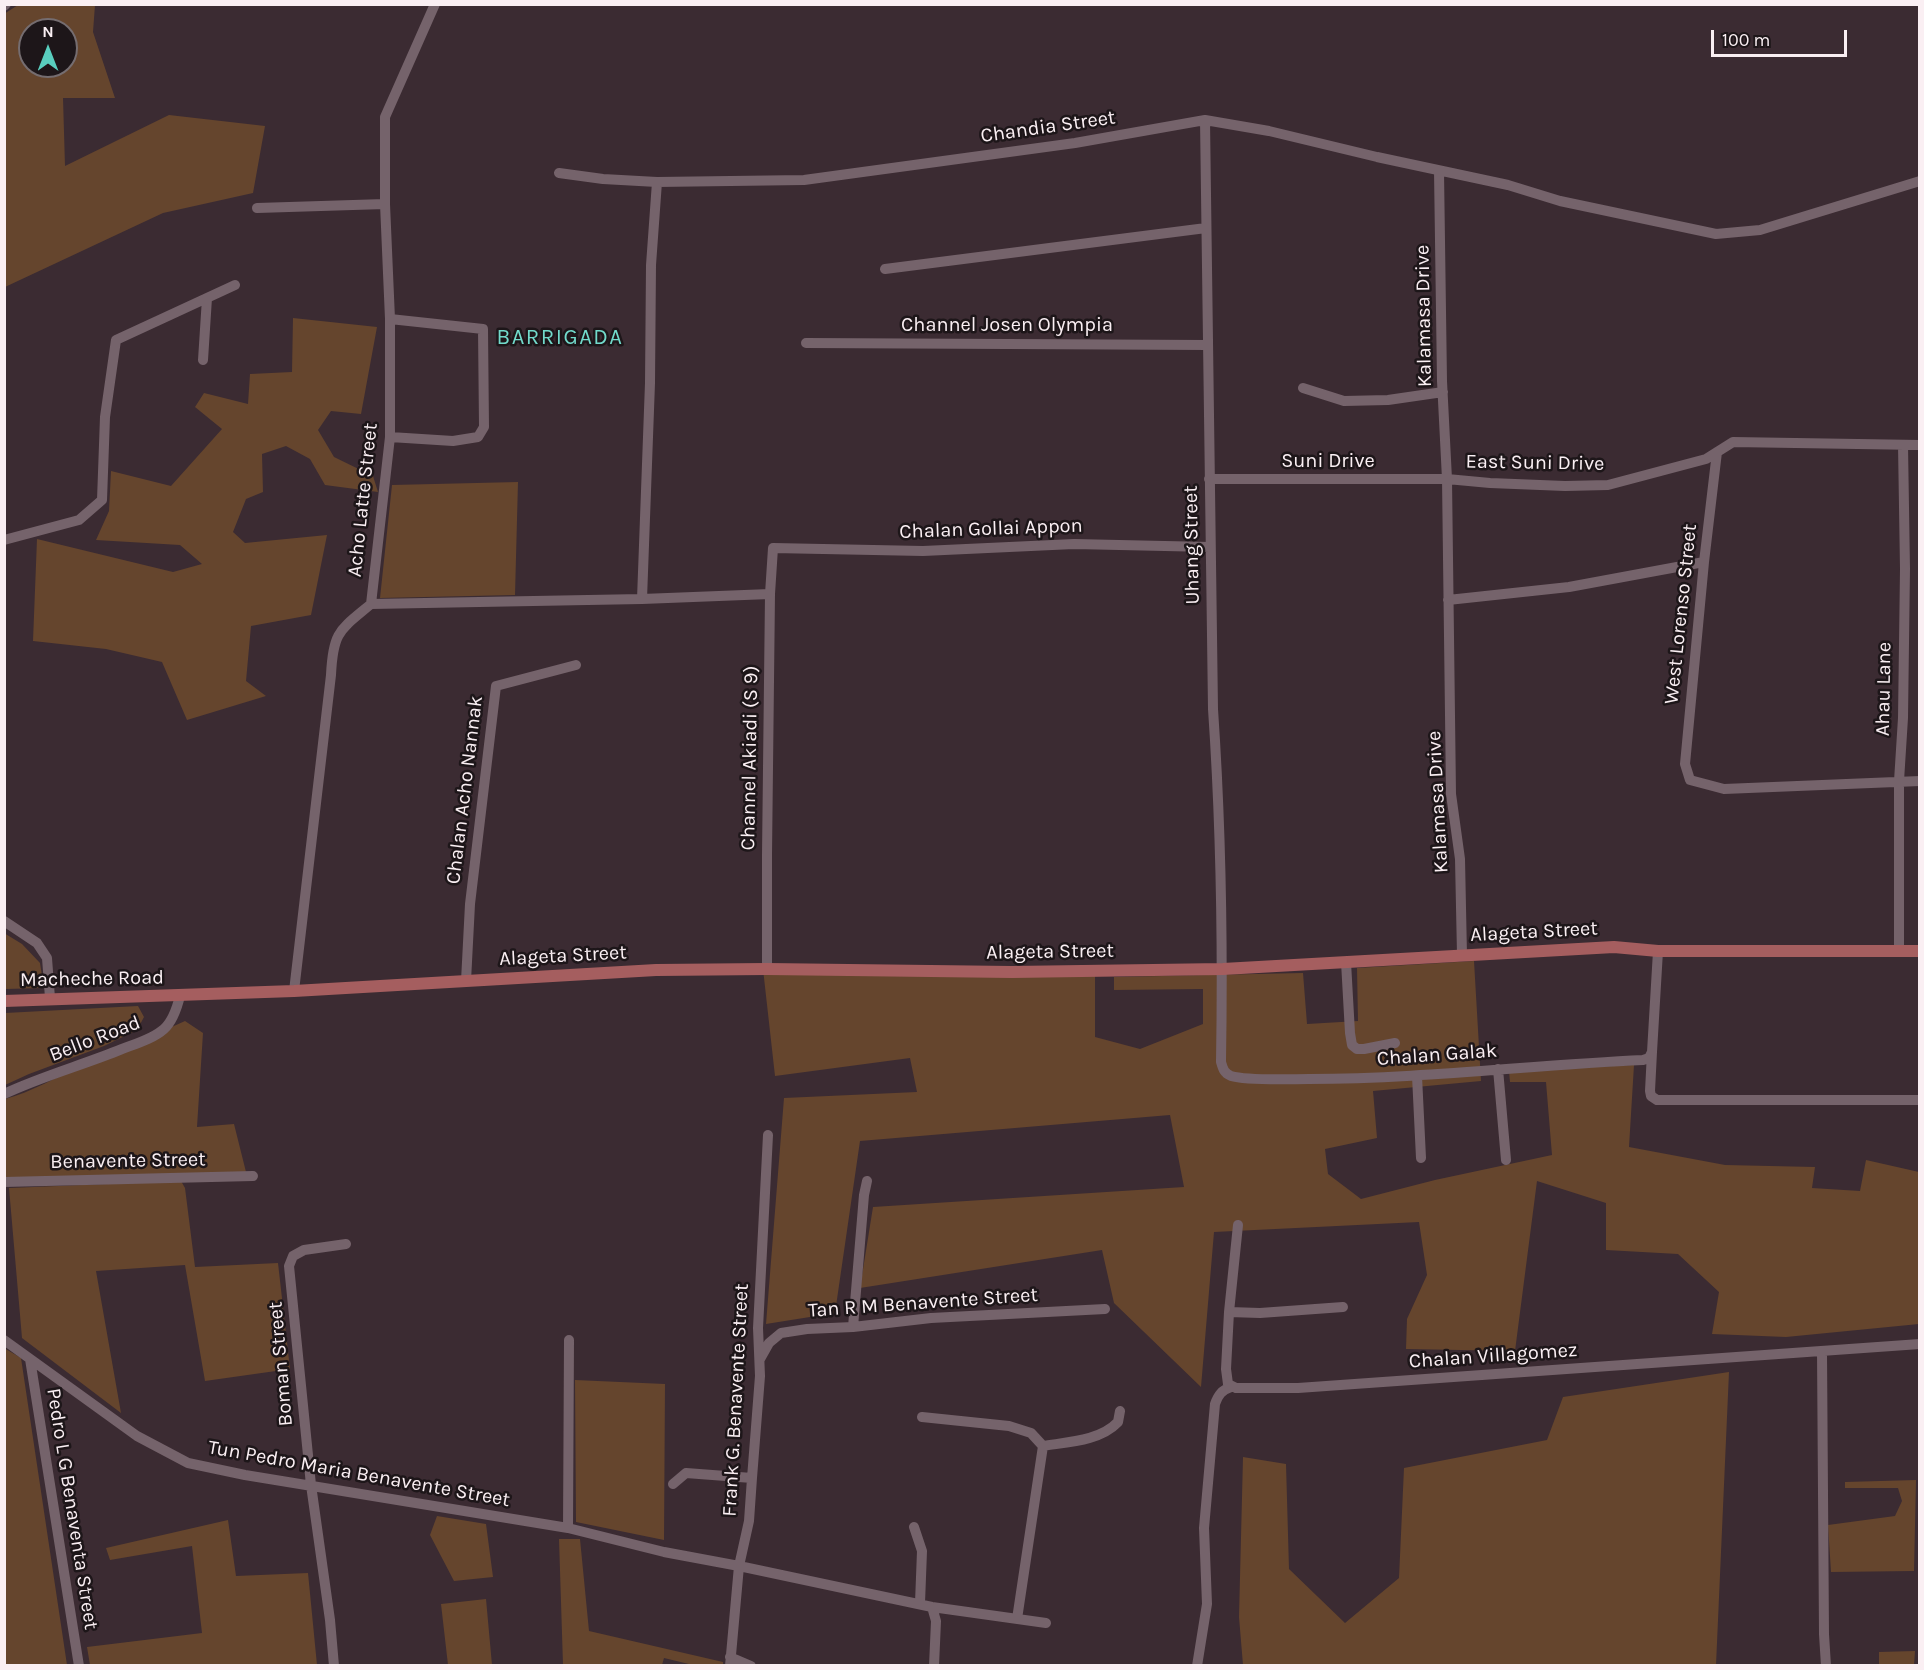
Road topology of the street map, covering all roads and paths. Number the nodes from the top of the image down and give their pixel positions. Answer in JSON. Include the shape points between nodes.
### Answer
{"nodes":[{"id":1,"x":435,"y":4,"type":"edge"},
{"id":2,"x":1205,"y":120,"type":"junction"},
{"id":3,"x":1439,"y":171,"type":"junction"},
{"id":4,"x":559,"y":173,"type":"dead end"},
{"id":5,"x":1920,"y":181,"type":"edge"},
{"id":6,"x":657,"y":182,"type":"junction"},
{"id":7,"x":385,"y":204,"type":"junction"},
{"id":8,"x":257,"y":208,"type":"dead end"},
{"id":9,"x":1206,"y":228,"type":"junction"},
{"id":10,"x":885,"y":269,"type":"dead end"},
{"id":11,"x":235,"y":285,"type":"dead end"},
{"id":12,"x":207,"y":298,"type":"junction"},
{"id":13,"x":390,"y":319,"type":"junction"},
{"id":14,"x":806,"y":343,"type":"dead end"},
{"id":15,"x":1208,"y":345,"type":"junction"},
{"id":16,"x":203,"y":360,"type":"dead end"},
{"id":17,"x":1303,"y":388,"type":"dead end"},
{"id":18,"x":1443,"y":392,"type":"junction"},
{"id":19,"x":390,"y":437,"type":"junction"},
{"id":20,"x":1903,"y":445,"type":"junction"},
{"id":21,"x":1920,"y":445,"type":"edge"},
{"id":22,"x":1717,"y":452,"type":"junction"},
{"id":23,"x":1209,"y":479,"type":"junction"},
{"id":24,"x":1447,"y":479,"type":"junction"},
{"id":25,"x":4,"y":540,"type":"edge"},
{"id":26,"x":1210,"y":547,"type":"junction"},
{"id":27,"x":773,"y":548,"type":"joint"},
{"id":28,"x":1704,"y":562,"type":"junction"},
{"id":29,"x":770,"y":594,"type":"junction"},
{"id":30,"x":642,"y":599,"type":"junction"},
{"id":31,"x":1448,"y":600,"type":"junction"},
{"id":32,"x":371,"y":604,"type":"junction"},
{"id":33,"x":576,"y":665,"type":"dead end"},
{"id":34,"x":1899,"y":781,"type":"junction"},
{"id":35,"x":1920,"y":781,"type":"edge"},
{"id":36,"x":4,"y":921,"type":"edge"},
{"id":37,"x":1658,"y":951,"type":"junction"},
{"id":38,"x":1899,"y":951,"type":"junction"},
{"id":39,"x":1920,"y":951,"type":"edge"},
{"id":40,"x":1462,"y":955,"type":"junction"},
{"id":41,"x":1346,"y":962,"type":"junction"},
{"id":42,"x":767,"y":969,"type":"junction"},
{"id":43,"x":1223,"y":969,"type":"junction"},
{"id":44,"x":466,"y":981,"type":"junction"},
{"id":45,"x":294,"y":991,"type":"junction"},
{"id":46,"x":180,"y":996,"type":"junction"},
{"id":47,"x":50,"y":998,"type":"junction"},
{"id":48,"x":4,"y":1001,"type":"edge"},
{"id":49,"x":1395,"y":1044,"type":"dead end"},
{"id":50,"x":1652,"y":1052,"type":"junction"},
{"id":51,"x":1498,"y":1069,"type":"junction"},
{"id":52,"x":1417,"y":1076,"type":"junction"},
{"id":53,"x":4,"y":1094,"type":"edge"},
{"id":54,"x":1920,"y":1100,"type":"edge"},
{"id":55,"x":768,"y":1135,"type":"dead end"},
{"id":56,"x":1420,"y":1158,"type":"dead end"},
{"id":57,"x":1506,"y":1160,"type":"dead end"},
{"id":58,"x":253,"y":1176,"type":"dead end"},
{"id":59,"x":867,"y":1181,"type":"dead end"},
{"id":60,"x":4,"y":1182,"type":"edge"},
{"id":61,"x":1238,"y":1225,"type":"dead end"},
{"id":62,"x":346,"y":1244,"type":"dead end"},
{"id":63,"x":1343,"y":1307,"type":"dead end"},
{"id":64,"x":1105,"y":1310,"type":"dead end"},
{"id":65,"x":1229,"y":1312,"type":"junction"},
{"id":66,"x":853,"y":1327,"type":"junction"},
{"id":67,"x":4,"y":1340,"type":"edge"},
{"id":68,"x":569,"y":1340,"type":"dead end"},
{"id":69,"x":1920,"y":1344,"type":"edge"},
{"id":70,"x":1822,"y":1352,"type":"junction"},
{"id":71,"x":30,"y":1359,"type":"junction"},
{"id":72,"x":759,"y":1362,"type":"junction"},
{"id":73,"x":1231,"y":1387,"type":"junction"},
{"id":74,"x":1120,"y":1411,"type":"dead end"},
{"id":75,"x":921,"y":1417,"type":"dead end"},
{"id":76,"x":1043,"y":1446,"type":"junction"},
{"id":77,"x":752,"y":1478,"type":"junction"},
{"id":78,"x":673,"y":1484,"type":"dead end"},
{"id":79,"x":311,"y":1485,"type":"junction"},
{"id":80,"x":914,"y":1527,"type":"dead end"},
{"id":81,"x":568,"y":1528,"type":"junction"},
{"id":82,"x":739,"y":1566,"type":"junction"},
{"id":83,"x":920,"y":1603,"type":"junction"},
{"id":84,"x":932,"y":1607,"type":"junction"},
{"id":85,"x":1017,"y":1619,"type":"junction"},
{"id":86,"x":1046,"y":1623,"type":"dead end"},
{"id":87,"x":730,"y":1661,"type":"edge"},
{"id":88,"x":79,"y":1665,"type":"edge"},
{"id":89,"x":334,"y":1665,"type":"edge"},
{"id":90,"x":751,"y":1665,"type":"edge"},
{"id":91,"x":934,"y":1665,"type":"edge"},
{"id":92,"x":1197,"y":1665,"type":"edge"},
{"id":93,"x":1826,"y":1665,"type":"edge"}],
"edges":[{"from":1,"to":7,"type":"street","name":"Acho Latte Street","via":[[385,117]]},
{"from":2,"to":3,"type":"street","name":"Chandia Street"},
{"from":2,"to":6,"type":"street","name":"Chandia Street","via":[[1075,143],[804,180]]},
{"from":2,"to":9,"type":"street","name":"Uhang Street"},
{"from":3,"to":5,"type":"street","via":[[1716,234],[1760,230]]},
{"from":3,"to":18,"type":"street","name":"Kalamasa Drive"},
{"from":4,"to":6,"type":"street","name":"Chandia Street"},
{"from":6,"to":30,"type":"street","via":[[651,265]]},
{"from":7,"to":8,"type":"street"},
{"from":7,"to":13,"type":"street","name":"Acho Latte Street"},
{"from":9,"to":10,"type":"street"},
{"from":9,"to":15,"type":"street","name":"Uhang Street"},
{"from":11,"to":12,"type":"street"},
{"from":12,"to":16,"type":"street"},
{"from":12,"to":25,"type":"street","via":[[116,340],[105,417],[102,500],[79,520]]},
{"from":13,"to":19,"type":"street","name":"Acho Latte Street"},
{"from":13,"to":19,"type":"street","via":[[483,329],[484,427],[478,437],[453,441]]},
{"from":14,"to":15,"type":"street","name":"Channel Josen Olympia"},
{"from":15,"to":23,"type":"street","name":"Uhang Street"},
{"from":17,"to":18,"type":"street","via":[[1344,401]]},
{"from":18,"to":24,"type":"street","name":"Kalamasa Drive"},
{"from":19,"to":32,"type":"street","name":"Acho Latte Street"},
{"from":20,"to":21,"type":"street"},
{"from":20,"to":22,"type":"street","name":"East Suni Drive","via":[[1733,442]]},
{"from":20,"to":34,"type":"street","name":"Ahau Lane","via":[[1905,569]]},
{"from":22,"to":24,"type":"street","name":"East Suni Drive","via":[[1706,459],[1608,485]]},
{"from":22,"to":28,"type":"street","name":"West Lorenso Street"},
{"from":23,"to":24,"type":"street","name":"Suni Drive"},
{"from":23,"to":26,"type":"street","name":"Uhang Street"},
{"from":24,"to":31,"type":"street","name":"Kalamasa Drive"},
{"from":26,"to":27,"type":"street","name":"Chalan Gollai Appon","via":[[1081,544],[923,551]]},
{"from":26,"to":43,"type":"street","name":"Uhang Street"},
{"from":27,"to":29,"type":"street","name":"Channel Akiadi (S 9)"},
{"from":28,"to":31,"type":"street","via":[[1569,588]]},
{"from":28,"to":34,"type":"street","name":"West Lorenso Street","via":[[1685,764],[1690,780],[1724,789]]},
{"from":29,"to":30,"type":"street"},
{"from":29,"to":42,"type":"street","name":"Channel Akiadi (S 9)"},
{"from":30,"to":32,"type":"street"},
{"from":31,"to":40,"type":"street","name":"Kalamasa Drive","via":[[1451,794],[1460,859]]},
{"from":32,"to":45,"type":"street","name":"Acho Latte Street","via":[[340,630],[332,651]]},
{"from":33,"to":44,"type":"street","name":"Chalan Acho Nannak","via":[[496,686],[470,904]]},
{"from":34,"to":35,"type":"street"},
{"from":34,"to":38,"type":"street","name":"Ahau Lane"},
{"from":36,"to":47,"type":"street","via":[[38,943],[47,958]]},
{"from":37,"to":38,"type":"main road","name":"Alageta Street"},
{"from":37,"to":40,"type":"main road","name":"Alageta Street","via":[[1614,947]]},
{"from":37,"to":50,"type":"street"},
{"from":38,"to":39,"type":"main road","name":"Alageta Street"},
{"from":40,"to":41,"type":"main road","name":"Alageta Street"},
{"from":41,"to":43,"type":"main road","name":"Alageta Street"},
{"from":41,"to":49,"type":"street","via":[[1352,1045],[1365,1050]]},
{"from":42,"to":43,"type":"main road","name":"Alageta Street"},
{"from":42,"to":44,"type":"main road","name":"Alageta Street","via":[[619,971]]},
{"from":43,"to":52,"type":"street","name":"Chalan Galak","via":[[1221,1062],[1230,1075],[1316,1079]]},
{"from":44,"to":45,"type":"main road","name":"Alageta Street"},
{"from":45,"to":46,"type":"main road","name":"Alageta Street"},
{"from":46,"to":47,"type":"main road","name":"Macheche Road"},
{"from":46,"to":53,"type":"street","name":"Bello Road","via":[[167,1025],[150,1038]]},
{"from":47,"to":48,"type":"main road","name":"Macheche Road"},
{"from":50,"to":51,"type":"street","name":"Chalan Galak","via":[[1643,1060]]},
{"from":50,"to":54,"type":"street","via":[[1650,1091],[1657,1100]]},
{"from":51,"to":52,"type":"street","name":"Chalan Galak"},
{"from":51,"to":57,"type":"street"},
{"from":52,"to":56,"type":"street"},
{"from":55,"to":72,"type":"street","name":"Frank G. Benavente Street"},
{"from":58,"to":60,"type":"street","name":"Benavente Street"},
{"from":59,"to":66,"type":"street"},
{"from":61,"to":65,"type":"street"},
{"from":62,"to":79,"type":"street","name":"Boman Street","via":[[304,1250],[293,1256],[289,1266]]},
{"from":63,"to":65,"type":"street","via":[[1260,1314]]},
{"from":64,"to":66,"type":"street","name":"Tan R M Benavente Street","via":[[931,1318]]},
{"from":65,"to":73,"type":"street","via":[[1227,1375]]},
{"from":66,"to":72,"type":"street","name":"Tan R M Benavente Street","via":[[781,1334],[768,1343]]},
{"from":67,"to":71,"type":"street","name":"Tun Pedro Maria Benavente Street"},
{"from":68,"to":81,"type":"street"},
{"from":69,"to":70,"type":"street","name":"Chalan Villagomez"},
{"from":70,"to":73,"type":"street","name":"Chalan Villagomez","via":[[1298,1388]]},
{"from":70,"to":93,"type":"street"},
{"from":71,"to":79,"type":"street","name":"Tun Pedro Maria Benavente Street","via":[[137,1436],[188,1463]]},
{"from":71,"to":88,"type":"street","name":"Pedro L G Benaventa Street"},
{"from":72,"to":77,"type":"street","name":"Frank G. Benavente Street"},
{"from":73,"to":92,"type":"street","via":[[1218,1396],[1215,1404],[1204,1528],[1207,1604]]},
{"from":74,"to":76,"type":"street","via":[[1118,1422],[1106,1432]]},
{"from":75,"to":76,"type":"street","via":[[1010,1426],[1030,1433]]},
{"from":76,"to":85,"type":"street"},
{"from":77,"to":78,"type":"street","via":[[686,1473]]},
{"from":77,"to":82,"type":"street","name":"Frank G. Benavente Street","via":[[749,1521]]},
{"from":79,"to":81,"type":"street","name":"Tun Pedro Maria Benavente Street"},
{"from":79,"to":89,"type":"street","name":"Boman Street"},
{"from":80,"to":83,"type":"street","via":[[922,1551]]},
{"from":81,"to":82,"type":"street","name":"Tun Pedro Maria Benavente Street"},
{"from":82,"to":83,"type":"street","name":"Tun Pedro Maria Benavente Street"},
{"from":82,"to":87,"type":"street","name":"Frank G. Benavente Street"},
{"from":83,"to":84,"type":"street","name":"Tun Pedro Maria Benavente Street"},
{"from":84,"to":85,"type":"street","name":"Tun Pedro Maria Benavente Street"},
{"from":84,"to":91,"type":"street","via":[[936,1621]]},
{"from":85,"to":86,"type":"street","name":"Tun Pedro Maria Benavente Street"},
{"from":87,"to":90,"type":"street"}]}
